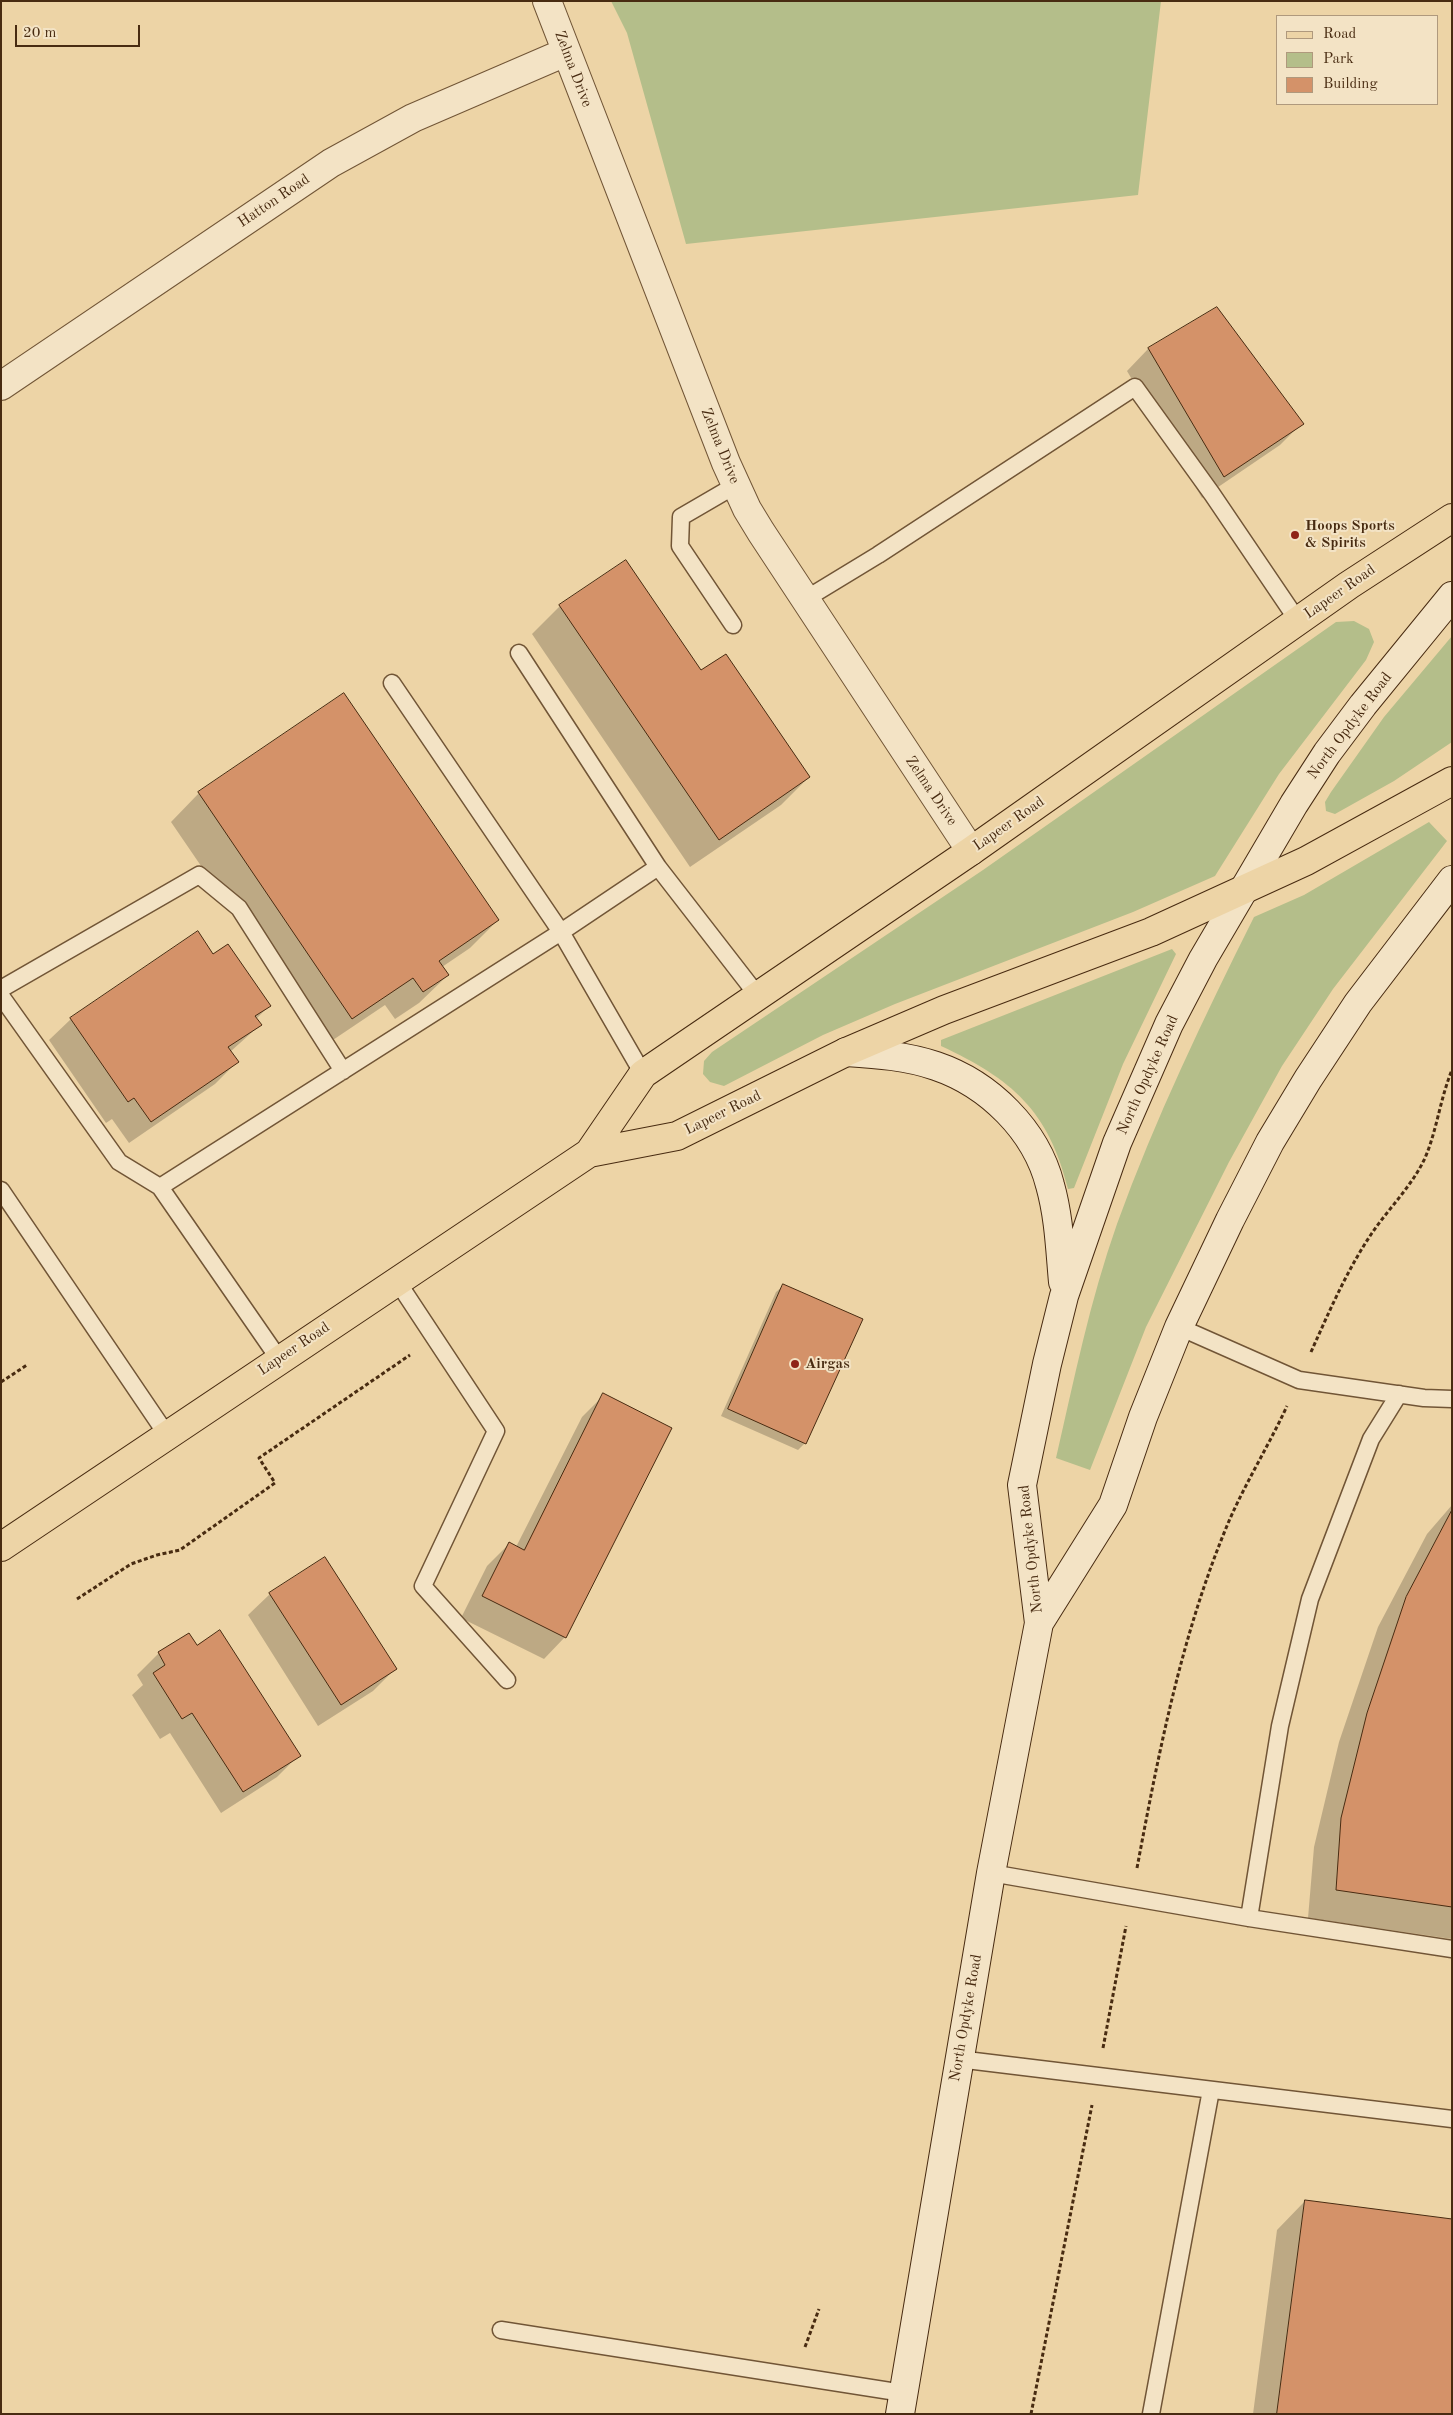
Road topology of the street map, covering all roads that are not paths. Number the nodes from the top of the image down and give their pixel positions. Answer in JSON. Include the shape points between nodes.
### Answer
{"nodes":[{"id":1,"x":547,"y":1,"type":"edge"},
{"id":2,"x":566,"y":52,"type":"junction"},
{"id":3,"x":1,"y":386,"type":"edge"},
{"id":4,"x":736,"y":485,"type":"junction"},
{"id":5,"x":1452,"y":518,"type":"edge"},
{"id":6,"x":1452,"y":596,"type":"edge"},
{"id":7,"x":804,"y":600,"type":"junction"},
{"id":8,"x":1298,"y":621,"type":"junction"},
{"id":9,"x":733,"y":626,"type":"dead end"},
{"id":10,"x":519,"y":653,"type":"dead end"},
{"id":11,"x":392,"y":683,"type":"dead end"},
{"id":12,"x":1452,"y":781,"type":"edge"},
{"id":13,"x":971,"y":851,"type":"junction"},
{"id":14,"x":658,"y":867,"type":"junction"},
{"id":15,"x":1452,"y":880,"type":"edge"},
{"id":16,"x":1245,"y":891,"type":"junction"},
{"id":17,"x":561,"y":932,"type":"junction"},
{"id":18,"x":1,"y":989,"type":"edge"},
{"id":19,"x":1,"y":996,"type":"edge"},
{"id":20,"x":758,"y":996,"type":"junction"},
{"id":21,"x":846,"y":1052,"type":"junction"},
{"id":22,"x":343,"y":1071,"type":"junction"},
{"id":23,"x":643,"y":1074,"type":"junction"},
{"id":24,"x":589,"y":1153,"type":"junction"},
{"id":25,"x":160,"y":1187,"type":"junction"},
{"id":26,"x":1,"y":1190,"type":"edge"},
{"id":27,"x":397,"y":1281,"type":"junction"},
{"id":28,"x":1064,"y":1296,"type":"junction"},
{"id":29,"x":1179,"y":1327,"type":"junction"},
{"id":30,"x":279,"y":1359,"type":"junction"},
{"id":31,"x":1398,"y":1394,"type":"junction"},
{"id":32,"x":1452,"y":1399,"type":"edge"},
{"id":33,"x":167,"y":1435,"type":"junction"},
{"id":34,"x":1,"y":1547,"type":"edge"},
{"id":35,"x":1040,"y":1623,"type":"junction"},
{"id":36,"x":507,"y":1680,"type":"dead end"},
{"id":37,"x":991,"y":1873,"type":"junction"},
{"id":38,"x":1249,"y":1918,"type":"junction"},
{"id":39,"x":1452,"y":1949,"type":"edge"},
{"id":40,"x":958,"y":2059,"type":"junction"},
{"id":41,"x":1211,"y":2090,"type":"junction"},
{"id":42,"x":1452,"y":2119,"type":"edge"},
{"id":43,"x":501,"y":2330,"type":"dead end"},
{"id":44,"x":902,"y":2403,"type":"edge"},
{"id":45,"x":1151,"y":2414,"type":"edge"}],
"edges":[{"from":1,"to":2,"type":"main road","name":"Zelma Drive"},
{"from":2,"to":3,"type":"main road","name":"Hatton Road","via":[[413,118],[331,164]]},
{"from":2,"to":4,"type":"main road","name":"Zelma Drive"},
{"from":4,"to":7,"type":"main road","name":"Zelma Drive"},
{"from":4,"to":9,"type":"lane","via":[[681,517],[679,533],[680,546]]},
{"from":5,"to":8,"type":"main road","name":"Lapeer Road"},
{"from":6,"to":16,"type":"main road","name":"North Opdyke Road","via":[[1328,754],[1294,804]]},
{"from":7,"to":8,"type":"lane","via":[[878,556],[1135,387]]},
{"from":7,"to":13,"type":"main road","name":"Zelma Drive"},
{"from":8,"to":13,"type":"main road","name":"Lapeer Road"},
{"from":10,"to":14,"type":"lane"},
{"from":11,"to":17,"type":"lane"},
{"from":12,"to":16,"type":"main road","name":"Lapeer Road"},
{"from":13,"to":20,"type":"main road","name":"Lapeer Road"},
{"from":14,"to":17,"type":"lane"},
{"from":14,"to":20,"type":"lane"},
{"from":15,"to":29,"type":"main road","name":"North Opdyke Road","via":[[1358,1003],[1303,1087],[1266,1150]]},
{"from":16,"to":21,"type":"main road","name":"Lapeer Road","via":[[1151,932],[944,1010]]},
{"from":16,"to":28,"type":"main road","name":"North Opdyke Road","via":[[1203,959],[1169,1024],[1117,1143]]},
{"from":17,"to":22,"type":"lane"},
{"from":17,"to":23,"type":"lane"},
{"from":18,"to":22,"type":"lane","via":[[199,875],[239,908]]},
{"from":19,"to":25,"type":"lane","via":[[119,1162]]},
{"from":20,"to":23,"type":"main road","name":"Lapeer Road"},
{"from":21,"to":24,"type":"main road","name":"Lapeer Road","via":[[677,1136]]},
{"from":21,"to":28,"type":"main road","via":[[893,1055],[937,1066],[976,1085],[1009,1112],[1032,1144],[1050,1183],[1060,1227]]},
{"from":22,"to":25,"type":"lane"},
{"from":23,"to":24,"type":"main road","name":"Lapeer Road"},
{"from":24,"to":27,"type":"main road","name":"Lapeer Road"},
{"from":25,"to":30,"type":"lane"},
{"from":26,"to":33,"type":"lane"},
{"from":27,"to":30,"type":"main road","name":"Lapeer Road"},
{"from":27,"to":36,"type":"lane","via":[[496,1431],[423,1586]]},
{"from":28,"to":35,"type":"main road","name":"North Opdyke Road","via":[[1022,1485]]},
{"from":29,"to":31,"type":"lane","via":[[1299,1380]]},
{"from":29,"to":35,"type":"main road","name":"North Opdyke Road","via":[[1112,1506]]},
{"from":30,"to":33,"type":"main road","name":"Lapeer Road"},
{"from":31,"to":32,"type":"lane"},
{"from":31,"to":38,"type":"lane","via":[[1371,1440],[1310,1599],[1280,1726]]},
{"from":33,"to":34,"type":"main road","name":"Lapeer Road"},
{"from":35,"to":37,"type":"main road","name":"North Opdyke Road"},
{"from":37,"to":38,"type":"lane"},
{"from":37,"to":40,"type":"main road","name":"North Opdyke Road"},
{"from":38,"to":39,"type":"lane"},
{"from":40,"to":41,"type":"lane"},
{"from":40,"to":44,"type":"main road","name":"North Opdyke Road"},
{"from":41,"to":42,"type":"lane"},
{"from":41,"to":45,"type":"lane"},
{"from":43,"to":44,"type":"lane"}]}
